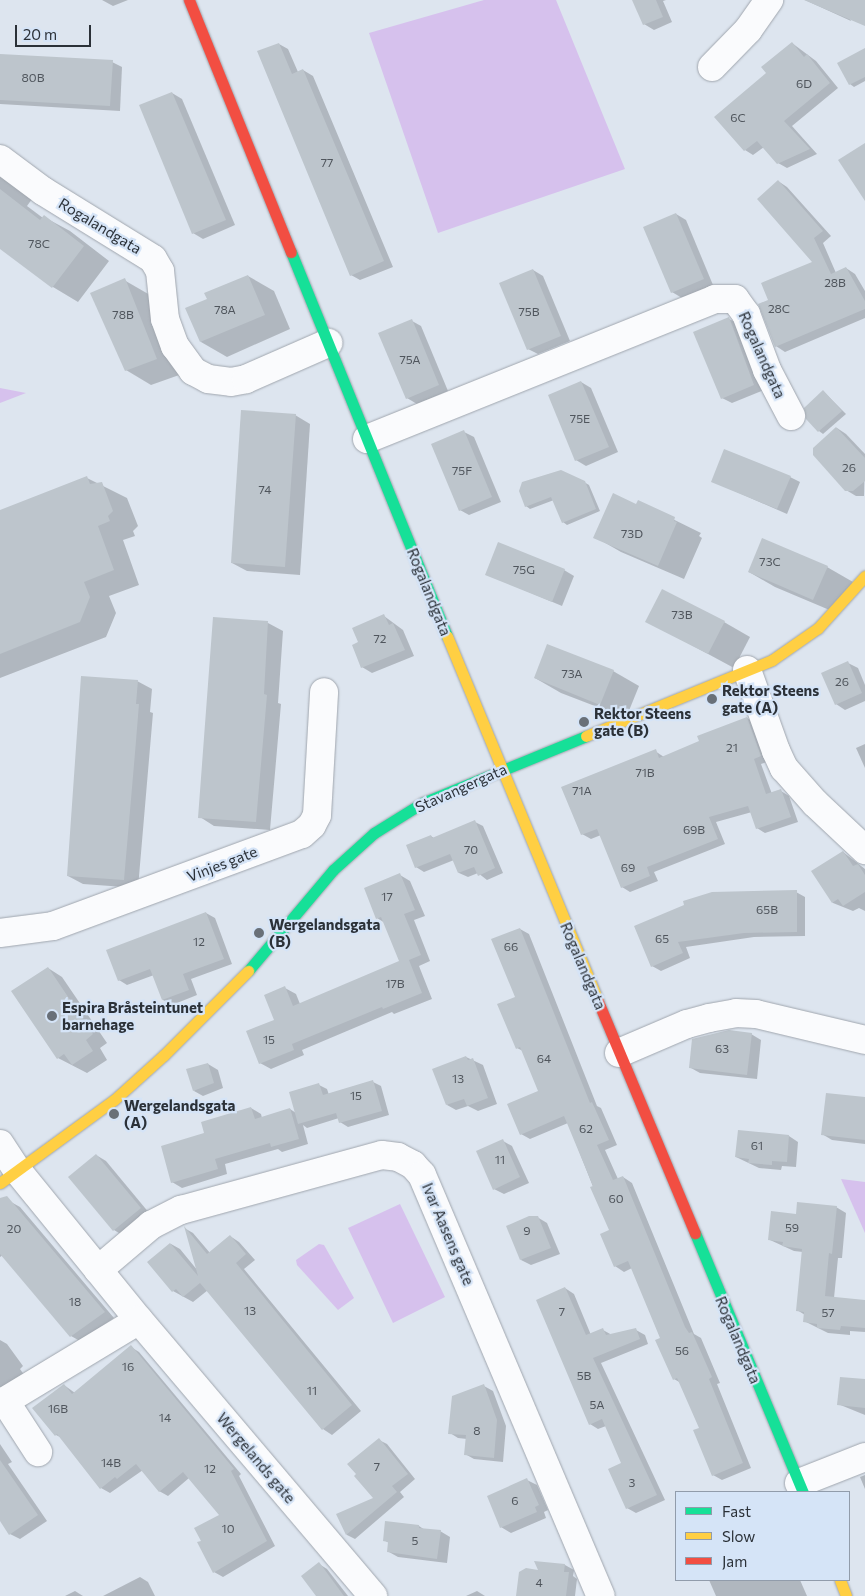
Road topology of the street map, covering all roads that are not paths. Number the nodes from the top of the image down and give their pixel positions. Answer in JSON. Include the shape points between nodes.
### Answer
{"nodes":[{"id":1,"x":188,"y":0,"type":"edge"},
{"id":2,"x":769,"y":0,"type":"edge"},
{"id":3,"x":712,"y":67,"type":"dead end"},
{"id":4,"x":0,"y":159,"type":"edge"},
{"id":5,"x":328,"y":343,"type":"junction"},
{"id":6,"x":791,"y":416,"type":"dead end"},
{"id":7,"x":367,"y":439,"type":"junction"},
{"id":8,"x":865,"y":576,"type":"edge"},
{"id":9,"x":747,"y":670,"type":"junction"},
{"id":10,"x":324,"y":692,"type":"dead end"},
{"id":11,"x":501,"y":769,"type":"junction"},
{"id":12,"x":865,"y":850,"type":"edge"},
{"id":13,"x":0,"y":932,"type":"edge"},
{"id":14,"x":865,"y":1040,"type":"edge"},
{"id":15,"x":618,"y":1053,"type":"junction"},
{"id":16,"x":0,"y":1144,"type":"edge"},
{"id":17,"x":9,"y":1177,"type":"edge"},
{"id":18,"x":98,"y":1270,"type":"junction"},
{"id":19,"x":138,"y":1320,"type":"junction"},
{"id":20,"x":2,"y":1403,"type":"edge"},
{"id":21,"x":38,"y":1452,"type":"dead end"},
{"id":22,"x":865,"y":1456,"type":"edge"},
{"id":23,"x":801,"y":1488,"type":"edge"},
{"id":24,"x":840,"y":1581,"type":"edge"},
{"id":25,"x":373,"y":1596,"type":"edge"},
{"id":26,"x":601,"y":1596,"type":"edge"},
{"id":27,"x":846,"y":1596,"type":"edge"}],
"edges":[{"from":1,"to":5,"type":"street","name":"Rogalandgata"},
{"from":2,"to":3,"type":"street","via":[[748,30]]},
{"from":4,"to":5,"type":"street","name":"Rogalandgata","via":[[43,191],[153,259],[160,271],[165,319],[175,346],[193,371],[208,379],[231,382],[246,379]]},
{"from":5,"to":7,"type":"street","name":"Rogalandgata"},
{"from":6,"to":7,"type":"street","name":"Rogalandgata","via":[[767,370],[746,314],[735,299],[715,299]]},
{"from":7,"to":11,"type":"street","name":"Rogalandgata"},
{"from":8,"to":9,"type":"street","name":"Stavangergata","via":[[818,628],[772,660]]},
{"from":9,"to":11,"type":"street","name":"Stavangergata"},
{"from":9,"to":12,"type":"street","via":[[784,768]]},
{"from":10,"to":13,"type":"street","name":"Vinjes gate","via":[[318,815],[302,834],[53,926]]},
{"from":11,"to":15,"type":"street","name":"Rogalandgata"},
{"from":11,"to":17,"type":"street","name":"Stavangergata","via":[[422,802],[374,833],[333,870],[252,967],[171,1049],[114,1100]]},
{"from":14,"to":15,"type":"street","via":[[756,1014],[736,1013],[687,1024]]},
{"from":15,"to":23,"type":"street","name":"Rogalandgata"},
{"from":16,"to":17,"type":"street","name":"Wergelands gate"},
{"from":17,"to":18,"type":"street","name":"Wergelands gate"},
{"from":18,"to":19,"type":"street","name":"Wergelands gate"},
{"from":18,"to":26,"type":"street","name":"Ivar Aasens gate","via":[[151,1224],[181,1210],[382,1155],[398,1157],[413,1164],[422,1175]]},
{"from":19,"to":20,"type":"street"},
{"from":19,"to":25,"type":"street","name":"Wergelands gate"},
{"from":20,"to":21,"type":"street"},
{"from":22,"to":23,"type":"street"},
{"from":24,"to":27,"type":"street"}]}
